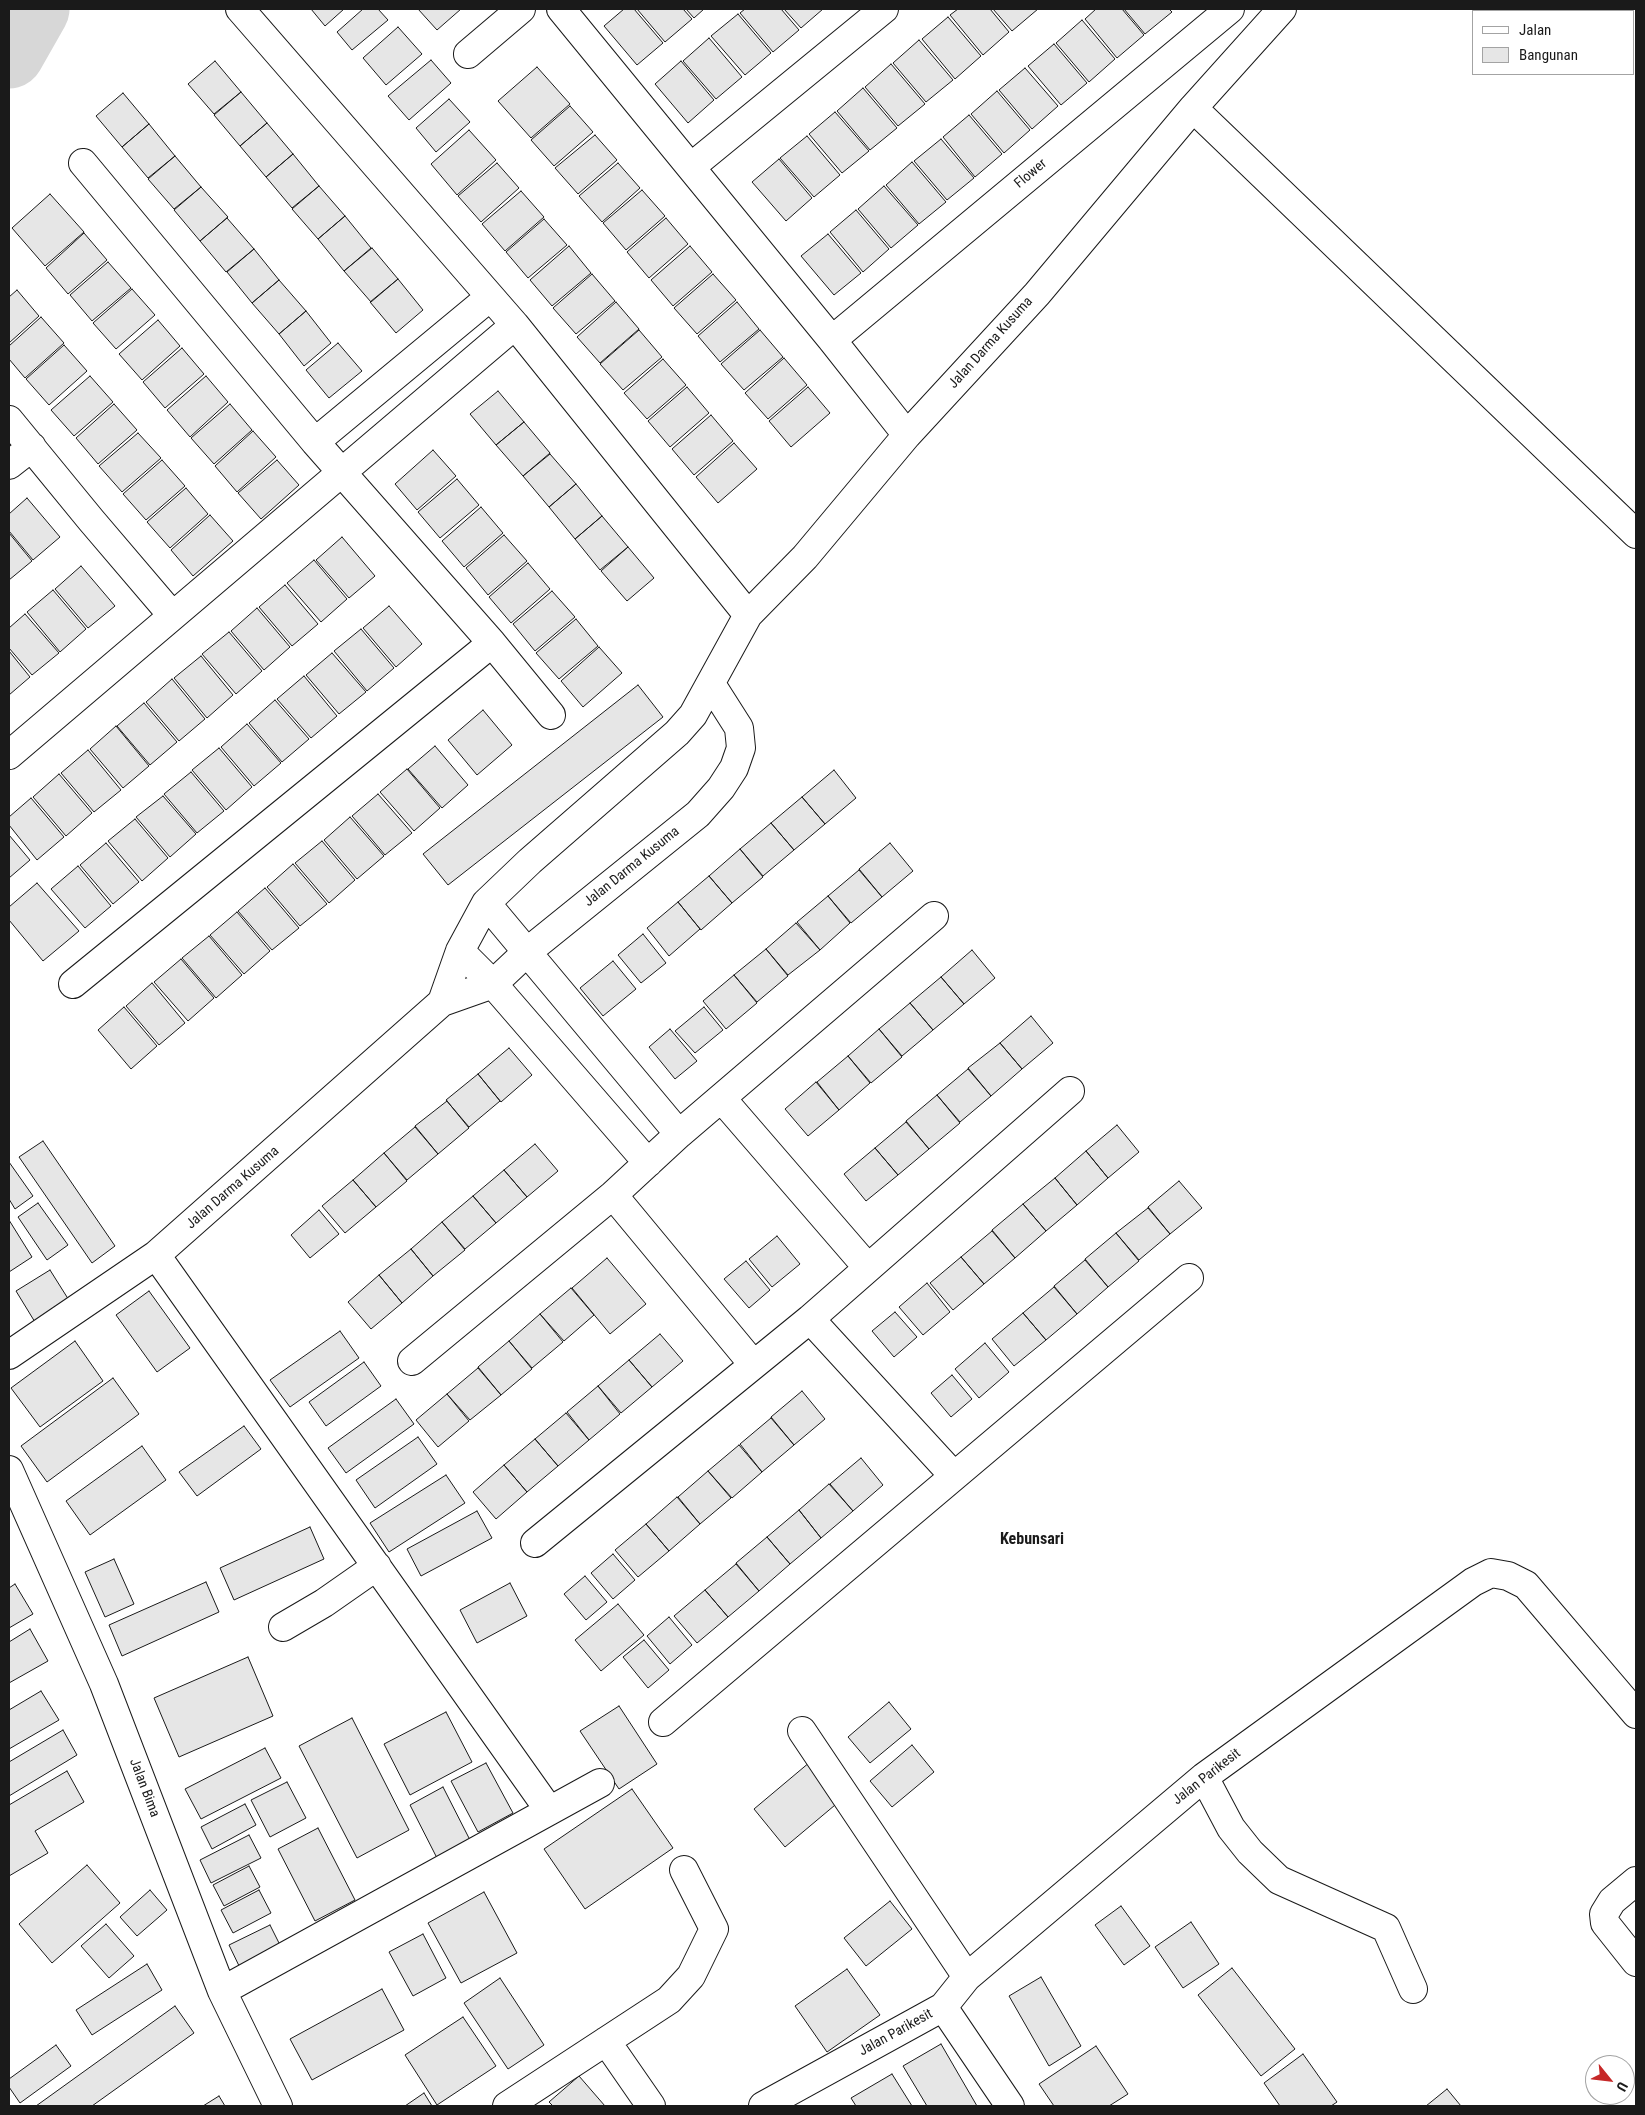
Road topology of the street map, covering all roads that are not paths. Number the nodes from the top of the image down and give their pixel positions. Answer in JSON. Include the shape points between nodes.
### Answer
{"nodes":[{"id":1,"x":240,"y":9,"type":"edge"},
{"id":2,"x":521,"y":9,"type":"edge"},
{"id":3,"x":561,"y":9,"type":"edge"},
{"id":4,"x":884,"y":9,"type":"edge"},
{"id":5,"x":1230,"y":9,"type":"edge"},
{"id":6,"x":1282,"y":9,"type":"edge"},
{"id":7,"x":468,"y":54,"type":"dead end"},
{"id":8,"x":1193,"y":108,"type":"junction"},
{"id":9,"x":83,"y":163,"type":"dead end"},
{"id":10,"x":692,"y":168,"type":"junction"},
{"id":11,"x":490,"y":297,"type":"junction"},
{"id":12,"x":515,"y":325,"type":"junction"},
{"id":13,"x":832,"y":340,"type":"junction"},
{"id":14,"x":9,"y":420,"type":"edge"},
{"id":15,"x":907,"y":436,"type":"junction"},
{"id":16,"x":315,"y":442,"type":"junction"},
{"id":17,"x":32,"y":447,"type":"junction"},
{"id":18,"x":9,"y":465,"type":"edge"},
{"id":19,"x":343,"y":472,"type":"junction"},
{"id":20,"x":1636,"y":534,"type":"edge"},
{"id":21,"x":172,"y":615,"type":"junction"},
{"id":22,"x":748,"y":615,"type":"junction"},
{"id":23,"x":492,"y":642,"type":"junction"},
{"id":24,"x":712,"y":684,"type":"junction"},
{"id":25,"x":551,"y":715,"type":"dead end"},
{"id":26,"x":9,"y":755,"type":"edge"},
{"id":27,"x":486,"y":903,"type":"junction"},
{"id":28,"x":934,"y":916,"type":"dead end"},
{"id":29,"x":460,"y":951,"type":"junction"},
{"id":30,"x":527,"y":952,"type":"junction"},
{"id":31,"x":73,"y":984,"type":"dead end"},
{"id":32,"x":493,"y":984,"type":"junction"},
{"id":33,"x":442,"y":1002,"type":"junction"},
{"id":34,"x":1070,"y":1091,"type":"dead end"},
{"id":35,"x":722,"y":1100,"type":"junction"},
{"id":36,"x":679,"y":1134,"type":"junction"},
{"id":37,"x":648,"y":1163,"type":"junction"},
{"id":38,"x":613,"y":1195,"type":"junction"},
{"id":39,"x":156,"y":1255,"type":"junction"},
{"id":40,"x":868,"y":1268,"type":"junction"},
{"id":41,"x":1189,"y":1278,"type":"dead end"},
{"id":42,"x":810,"y":1319,"type":"junction"},
{"id":43,"x":9,"y":1355,"type":"edge"},
{"id":44,"x":412,"y":1361,"type":"dead end"},
{"id":45,"x":753,"y":1364,"type":"junction"},
{"id":46,"x":9,"y":1470,"type":"edge"},
{"id":47,"x":954,"y":1476,"type":"junction"},
{"id":48,"x":535,"y":1543,"type":"dead end"},
{"id":49,"x":376,"y":1566,"type":"junction"},
{"id":50,"x":283,"y":1627,"type":"dead end"},
{"id":51,"x":1636,"y":1714,"type":"edge"},
{"id":52,"x":662,"y":1722,"type":"dead end"},
{"id":53,"x":802,"y":1731,"type":"dead end"},
{"id":54,"x":1204,"y":1778,"type":"junction"},
{"id":55,"x":600,"y":1783,"type":"dead end"},
{"id":56,"x":549,"y":1810,"type":"junction"},
{"id":57,"x":684,"y":1870,"type":"dead end"},
{"id":58,"x":1636,"y":1882,"type":"edge"},
{"id":59,"x":1636,"y":1962,"type":"edge"},
{"id":60,"x":967,"y":1977,"type":"junction"},
{"id":61,"x":1413,"y":1989,"type":"dead end"},
{"id":62,"x":222,"y":1991,"type":"junction"},
{"id":63,"x":944,"y":2007,"type":"junction"},
{"id":64,"x":606,"y":2041,"type":"junction"},
{"id":65,"x":278,"y":2106,"type":"edge"},
{"id":66,"x":507,"y":2106,"type":"edge"},
{"id":67,"x":651,"y":2106,"type":"edge"},
{"id":68,"x":763,"y":2106,"type":"edge"},
{"id":69,"x":1010,"y":2106,"type":"edge"}],
"edges":[{"from":1,"to":11,"type":"street"},
{"from":2,"to":7,"type":"street"},
{"from":3,"to":10,"type":"street"},
{"from":4,"to":10,"type":"street"},
{"from":5,"to":13,"type":"street","name":"Flower"},
{"from":6,"to":8,"type":"street","name":"Jalan Darma Kusuma"},
{"from":8,"to":15,"type":"street","name":"Jalan Darma Kusuma","via":[[1037,294]]},
{"from":8,"to":20,"type":"street"},
{"from":9,"to":16,"type":"street"},
{"from":10,"to":13,"type":"street"},
{"from":11,"to":12,"type":"street"},
{"from":11,"to":16,"type":"street"},
{"from":12,"to":19,"type":"street"},
{"from":12,"to":22,"type":"street"},
{"from":13,"to":15,"type":"street"},
{"from":14,"to":17,"type":"street"},
{"from":15,"to":22,"type":"street","name":"Jalan Darma Kusuma","via":[[805,557]]},
{"from":16,"to":19,"type":"street"},
{"from":17,"to":18,"type":"street"},
{"from":17,"to":21,"type":"street"},
{"from":19,"to":21,"type":"street"},
{"from":19,"to":23,"type":"street"},
{"from":21,"to":26,"type":"street"},
{"from":22,"to":24,"type":"street","name":"Jalan Darma Kusuma"},
{"from":23,"to":25,"type":"street"},
{"from":23,"to":31,"type":"street"},
{"from":24,"to":27,"type":"street","name":"Jalan Darma Kusuma","via":[[693,715],[677,733],[530,860]]},
{"from":24,"to":30,"type":"street","name":"Jalan Darma Kusuma","via":[[738,728],[742,748],[721,788],[698,814]]},
{"from":27,"to":29,"type":"street","name":"Jalan Darma Kusuma"},
{"from":27,"to":30,"type":"street"},
{"from":28,"to":35,"type":"street"},
{"from":29,"to":32,"type":"street"},
{"from":29,"to":33,"type":"street","name":"Jalan Darma Kusuma"},
{"from":30,"to":32,"type":"street","name":"Jalan Darma Kusuma"},
{"from":30,"to":36,"type":"street"},
{"from":32,"to":33,"type":"street","name":"Jalan Darma Kusuma"},
{"from":32,"to":37,"type":"street"},
{"from":33,"to":39,"type":"street","name":"Jalan Darma Kusuma"},
{"from":34,"to":40,"type":"street"},
{"from":35,"to":36,"type":"street"},
{"from":35,"to":40,"type":"street"},
{"from":36,"to":37,"type":"street"},
{"from":37,"to":38,"type":"street"},
{"from":38,"to":44,"type":"street"},
{"from":38,"to":45,"type":"street"},
{"from":39,"to":43,"type":"street","name":"Jalan Darma Kusuma"},
{"from":39,"to":49,"type":"street"},
{"from":40,"to":42,"type":"street"},
{"from":41,"to":47,"type":"street"},
{"from":42,"to":45,"type":"street"},
{"from":42,"to":47,"type":"street"},
{"from":45,"to":48,"type":"street"},
{"from":46,"to":62,"type":"street","name":"Jalan Bima","via":[[104,1684]]},
{"from":47,"to":52,"type":"street"},
{"from":49,"to":50,"type":"street"},
{"from":49,"to":56,"type":"street"},
{"from":51,"to":54,"type":"street","name":"Jalan Parikesit","via":[[1526,1585],[1508,1576],[1491,1573],[1473,1582]]},
{"from":53,"to":60,"type":"street"},
{"from":54,"to":60,"type":"street","name":"Jalan Parikesit"},
{"from":54,"to":61,"type":"street","via":[[1231,1828],[1279,1880],[1386,1928]]},
{"from":55,"to":56,"type":"street"},
{"from":56,"to":62,"type":"street"},
{"from":57,"to":64,"type":"street","via":[[714,1929],[710,1941],[691,1976],[669,2000]]},
{"from":58,"to":59,"type":"street","via":[[1612,1901],[1604,1914],[1605,1923]]},
{"from":60,"to":63,"type":"street","name":"Jalan Parikesit"},
{"from":62,"to":65,"type":"street","name":"Jalan Bima"},
{"from":63,"to":68,"type":"street","name":"Jalan Parikesit"},
{"from":63,"to":69,"type":"street"},
{"from":64,"to":66,"type":"street"},
{"from":64,"to":67,"type":"street"}]}
